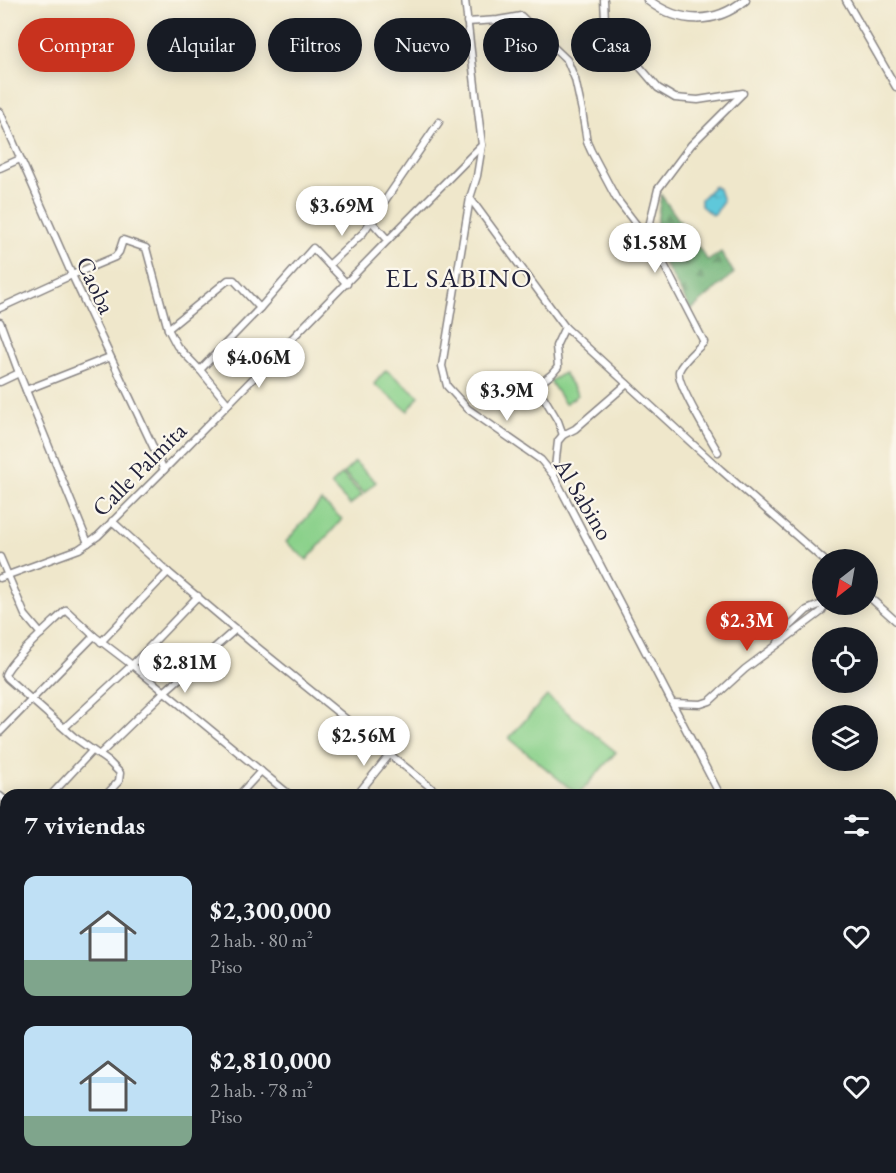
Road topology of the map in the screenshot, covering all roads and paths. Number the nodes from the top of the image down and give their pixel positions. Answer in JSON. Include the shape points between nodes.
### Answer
{"nodes":[{"id":1,"x":465,"y":0,"type":"edge"},
{"id":2,"x":604,"y":0,"type":"edge"},
{"id":3,"x":648,"y":0,"type":"edge"},
{"id":4,"x":745,"y":0,"type":"edge"},
{"id":5,"x":846,"y":0,"type":"edge"},
{"id":6,"x":467,"y":18,"type":"edge"},
{"id":7,"x":471,"y":22,"type":"edge"},
{"id":8,"x":471,"y":48,"type":"edge"},
{"id":9,"x":896,"y":87,"type":"edge"},
{"id":10,"x":0,"y":112,"type":"edge"},
{"id":11,"x":439,"y":122,"type":"dead end"},
{"id":12,"x":482,"y":145,"type":"junction"},
{"id":13,"x":20,"y":159,"type":"junction"},
{"id":14,"x":0,"y":168,"type":"edge"},
{"id":15,"x":470,"y":198,"type":"junction"},
{"id":16,"x":371,"y":222,"type":"junction"},
{"id":17,"x":647,"y":235,"type":"junction"},
{"id":18,"x":388,"y":240,"type":"junction"},
{"id":19,"x":328,"y":265,"type":"junction"},
{"id":20,"x":72,"y":275,"type":"junction"},
{"id":21,"x":347,"y":284,"type":"junction"},
{"id":22,"x":0,"y":308,"type":"edge"},
{"id":23,"x":260,"y":308,"type":"junction"},
{"id":24,"x":0,"y":322,"type":"edge"},
{"id":25,"x":565,"y":327,"type":"junction"},
{"id":26,"x":168,"y":329,"type":"junction"},
{"id":27,"x":110,"y":357,"type":"junction"},
{"id":28,"x":200,"y":370,"type":"junction"},
{"id":29,"x":19,"y":373,"type":"junction"},
{"id":30,"x":0,"y":382,"type":"edge"},
{"id":31,"x":627,"y":384,"type":"junction"},
{"id":32,"x":26,"y":390,"type":"junction"},
{"id":33,"x":228,"y":404,"type":"junction"},
{"id":34,"x":563,"y":435,"type":"junction"},
{"id":35,"x":718,"y":452,"type":"dead end"},
{"id":36,"x":164,"y":470,"type":"junction"},
{"id":37,"x":554,"y":476,"type":"junction"},
{"id":38,"x":112,"y":521,"type":"junction"},
{"id":39,"x":88,"y":543,"type":"junction"},
{"id":40,"x":812,"y":550,"type":"edge"},
{"id":41,"x":0,"y":557,"type":"edge"},
{"id":42,"x":168,"y":572,"type":"junction"},
{"id":43,"x":7,"y":575,"type":"junction"},
{"id":44,"x":0,"y":578,"type":"edge"},
{"id":45,"x":198,"y":596,"type":"junction"},
{"id":46,"x":878,"y":605,"type":"edge"},
{"id":47,"x":817,"y":615,"type":"edge"},
{"id":48,"x":896,"y":621,"type":"edge"},
{"id":49,"x":236,"y":629,"type":"junction"},
{"id":50,"x":41,"y":633,"type":"junction"},
{"id":51,"x":94,"y":636,"type":"junction"},
{"id":52,"x":101,"y":642,"type":"junction"},
{"id":53,"x":132,"y":665,"type":"junction"},
{"id":54,"x":164,"y":692,"type":"junction"},
{"id":55,"x":31,"y":699,"type":"junction"},
{"id":56,"x":674,"y":703,"type":"junction"},
{"id":57,"x":64,"y":728,"type":"junction"},
{"id":58,"x":0,"y":732,"type":"edge"},
{"id":59,"x":96,"y":753,"type":"junction"},
{"id":60,"x":390,"y":754,"type":"junction"},
{"id":61,"x":261,"y":771,"type":"junction"},
{"id":62,"x":57,"y":789,"type":"edge"},
{"id":63,"x":112,"y":789,"type":"edge"},
{"id":64,"x":244,"y":789,"type":"edge"},
{"id":65,"x":283,"y":789,"type":"edge"},
{"id":66,"x":362,"y":789,"type":"edge"},
{"id":67,"x":433,"y":789,"type":"edge"},
{"id":68,"x":717,"y":789,"type":"edge"}],
"edges":[{"from":1,"to":6,"type":"street","name":"Al Sabino"},
{"from":2,"to":17,"type":"street","via":[[605,20],[616,39],[658,88],[675,98],[698,100],[743,93],[691,146],[658,189]]},
{"from":3,"to":4,"type":"main road","via":[[674,14],[702,19],[726,13]]},
{"from":5,"to":9,"type":"street"},
{"from":7,"to":17,"type":"street","via":[[521,16],[567,60],[596,163],[616,198]]},
{"from":8,"to":12,"type":"street","name":"Al Sabino"},
{"from":10,"to":13,"type":"street","name":"Caoba"},
{"from":11,"to":16,"type":"street"},
{"from":12,"to":15,"type":"street","name":"Al Sabino"},
{"from":12,"to":18,"type":"street","name":"Calle Palmita"},
{"from":13,"to":14,"type":"street"},
{"from":13,"to":20,"type":"street","name":"Caoba"},
{"from":15,"to":25,"type":"street"},
{"from":15,"to":37,"type":"street","name":"Al Sabino","via":[[442,366],[447,386],[468,409],[541,460]]},
{"from":16,"to":18,"type":"street"},
{"from":16,"to":19,"type":"street"},
{"from":17,"to":35,"type":"street","via":[[704,342],[678,374]]},
{"from":18,"to":21,"type":"street","name":"Calle Palmita"},
{"from":19,"to":21,"type":"street"},
{"from":19,"to":23,"type":"street","via":[[313,249]]},
{"from":20,"to":22,"type":"street"},
{"from":20,"to":26,"type":"street","via":[[115,257],[123,240],[136,243],[146,249]]},
{"from":20,"to":27,"type":"street","name":"Caoba"},
{"from":21,"to":33,"type":"street","name":"Calle Palmita"},
{"from":23,"to":26,"type":"street","via":[[234,280],[228,280]]},
{"from":23,"to":28,"type":"street"},
{"from":24,"to":29,"type":"street"},
{"from":25,"to":31,"type":"street"},
{"from":25,"to":34,"type":"street","via":[[556,346],[558,366],[542,382],[540,391]]},
{"from":26,"to":28,"type":"street","via":[[177,346]]},
{"from":27,"to":32,"type":"street"},
{"from":27,"to":36,"type":"street","name":"Caoba"},
{"from":28,"to":33,"type":"street"},
{"from":29,"to":30,"type":"street"},
{"from":29,"to":32,"type":"street"},
{"from":31,"to":34,"type":"street"},
{"from":31,"to":40,"type":"street"},
{"from":32,"to":39,"type":"street"},
{"from":33,"to":36,"type":"street","name":"Calle Palmita"},
{"from":34,"to":37,"type":"street","via":[[558,441]]},
{"from":36,"to":38,"type":"street","name":"Calle Palmita"},
{"from":37,"to":56,"type":"street","name":"Al Sabino"},
{"from":38,"to":39,"type":"street","name":"Calle Palmita"},
{"from":38,"to":42,"type":"street"},
{"from":39,"to":43,"type":"street","name":"Calle Palmita"},
{"from":41,"to":43,"type":"street"},
{"from":42,"to":45,"type":"street"},
{"from":42,"to":52,"type":"street"},
{"from":43,"to":44,"type":"street","name":"Calle Palmita"},
{"from":43,"to":50,"type":"street","via":[[25,615]]},
{"from":45,"to":49,"type":"street"},
{"from":45,"to":53,"type":"street"},
{"from":46,"to":48,"type":"street"},
{"from":47,"to":56,"type":"street","via":[[710,701]]},
{"from":49,"to":54,"type":"street"},
{"from":49,"to":60,"type":"street"},
{"from":50,"to":51,"type":"street","via":[[66,610]]},
{"from":50,"to":55,"type":"street","via":[[6,671],[7,678]]},
{"from":51,"to":52,"type":"street"},
{"from":51,"to":55,"type":"street"},
{"from":52,"to":53,"type":"street"},
{"from":53,"to":54,"type":"street"},
{"from":53,"to":57,"type":"street"},
{"from":54,"to":59,"type":"street"},
{"from":54,"to":61,"type":"street"},
{"from":55,"to":57,"type":"street"},
{"from":55,"to":58,"type":"street"},
{"from":56,"to":68,"type":"street","name":"Al Sabino"},
{"from":57,"to":59,"type":"street"},
{"from":59,"to":62,"type":"street"},
{"from":59,"to":63,"type":"street","via":[[120,773]]},
{"from":60,"to":66,"type":"street"},
{"from":60,"to":67,"type":"street"},
{"from":61,"to":64,"type":"street"},
{"from":61,"to":65,"type":"street"}]}
